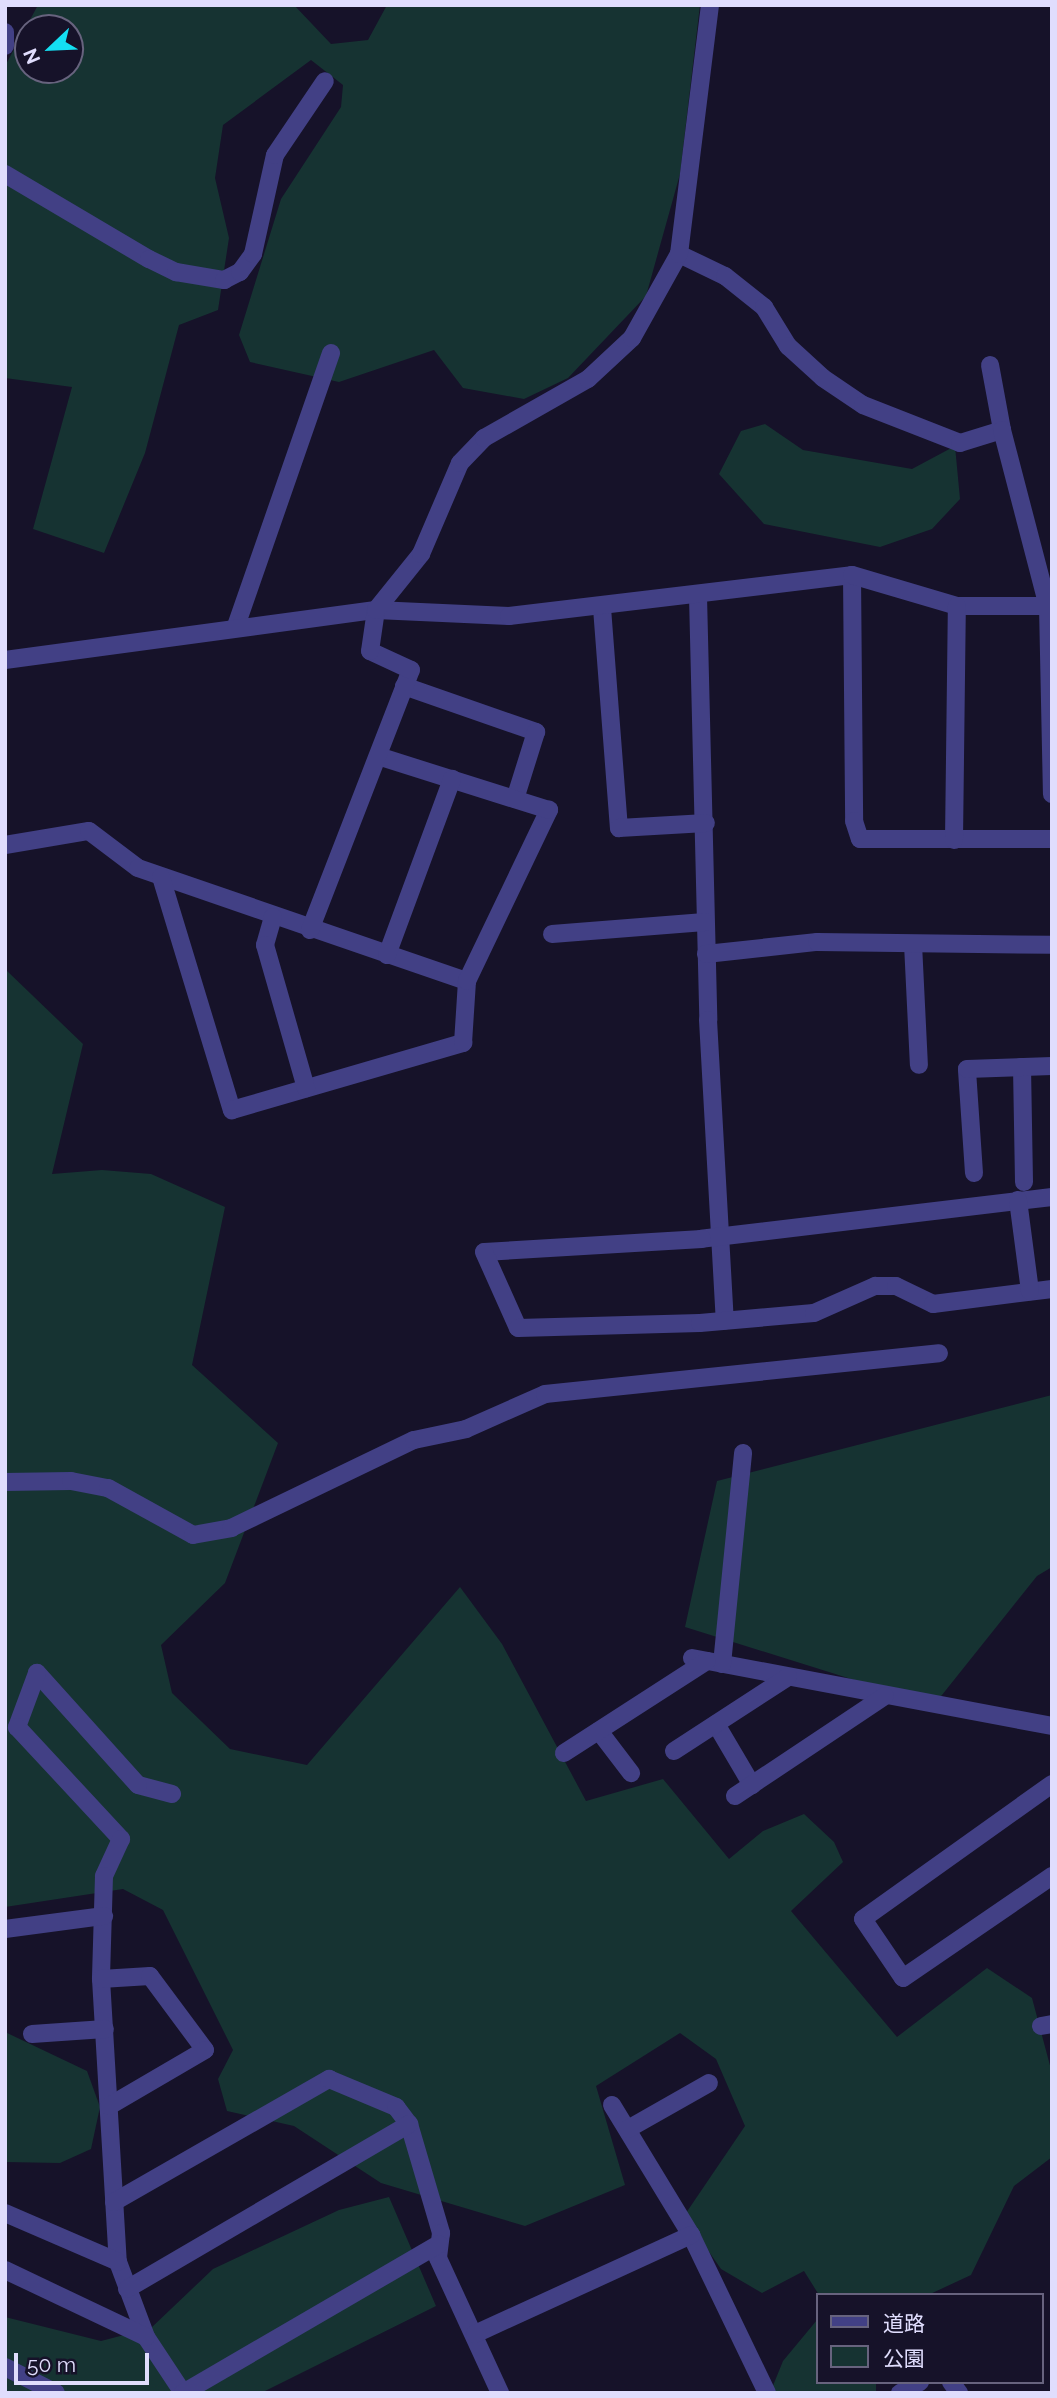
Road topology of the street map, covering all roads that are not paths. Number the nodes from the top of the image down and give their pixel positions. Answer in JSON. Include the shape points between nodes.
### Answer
{"nodes":[{"id":1,"x":710,"y":5,"type":"edge"},
{"id":2,"x":5,"y":32,"type":"edge"},
{"id":3,"x":5,"y":46,"type":"edge"},
{"id":4,"x":325,"y":81,"type":"dead end"},
{"id":5,"x":5,"y":174,"type":"edge"},
{"id":6,"x":679,"y":254,"type":"junction"},
{"id":7,"x":331,"y":353,"type":"dead end"},
{"id":8,"x":990,"y":365,"type":"dead end"},
{"id":9,"x":1002,"y":430,"type":"junction"},
{"id":10,"x":852,"y":575,"type":"junction"},
{"id":11,"x":698,"y":596,"type":"junction"},
{"id":12,"x":957,"y":606,"type":"junction"},
{"id":13,"x":1050,"y":606,"type":"edge"},
{"id":14,"x":602,"y":608,"type":"junction"},
{"id":15,"x":376,"y":610,"type":"junction"},
{"id":16,"x":236,"y":626,"type":"junction"},
{"id":17,"x":5,"y":660,"type":"edge"},
{"id":18,"x":404,"y":686,"type":"junction"},
{"id":19,"x":377,"y":756,"type":"junction"},
{"id":20,"x":452,"y":779,"type":"junction"},
{"id":21,"x":1052,"y":794,"type":"edge"},
{"id":22,"x":515,"y":799,"type":"junction"},
{"id":23,"x":706,"y":823,"type":"junction"},
{"id":24,"x":1052,"y":839,"type":"edge"},
{"id":25,"x":954,"y":840,"type":"junction"},
{"id":26,"x":5,"y":845,"type":"edge"},
{"id":27,"x":161,"y":877,"type":"junction"},
{"id":28,"x":273,"y":917,"type":"junction"},
{"id":29,"x":705,"y":922,"type":"junction"},
{"id":30,"x":310,"y":930,"type":"junction"},
{"id":31,"x":552,"y":934,"type":"dead end"},
{"id":32,"x":913,"y":944,"type":"junction"},
{"id":33,"x":1052,"y":946,"type":"edge"},
{"id":34,"x":706,"y":954,"type":"junction"},
{"id":35,"x":387,"y":955,"type":"junction"},
{"id":36,"x":467,"y":981,"type":"junction"},
{"id":37,"x":919,"y":1065,"type":"dead end"},
{"id":38,"x":1052,"y":1066,"type":"edge"},
{"id":39,"x":1022,"y":1067,"type":"junction"},
{"id":40,"x":306,"y":1088,"type":"junction"},
{"id":41,"x":974,"y":1173,"type":"dead end"},
{"id":42,"x":1024,"y":1182,"type":"dead end"},
{"id":43,"x":1052,"y":1197,"type":"edge"},
{"id":44,"x":1018,"y":1200,"type":"junction"},
{"id":45,"x":720,"y":1235,"type":"junction"},
{"id":46,"x":1052,"y":1289,"type":"edge"},
{"id":47,"x":1030,"y":1291,"type":"junction"},
{"id":48,"x":725,"y":1321,"type":"junction"},
{"id":49,"x":939,"y":1353,"type":"dead end"},
{"id":50,"x":743,"y":1452,"type":"dead end"},
{"id":51,"x":5,"y":1482,"type":"edge"},
{"id":52,"x":707,"y":1661,"type":"junction"},
{"id":53,"x":788,"y":1677,"type":"junction"},
{"id":54,"x":886,"y":1696,"type":"junction"},
{"id":55,"x":716,"y":1724,"type":"junction"},
{"id":56,"x":1052,"y":1726,"type":"edge"},
{"id":57,"x":599,"y":1731,"type":"junction"},
{"id":58,"x":674,"y":1751,"type":"dead end"},
{"id":59,"x":564,"y":1753,"type":"dead end"},
{"id":60,"x":631,"y":1773,"type":"dead end"},
{"id":61,"x":1052,"y":1784,"type":"edge"},
{"id":62,"x":752,"y":1785,"type":"junction"},
{"id":63,"x":172,"y":1794,"type":"dead end"},
{"id":64,"x":735,"y":1796,"type":"dead end"},
{"id":65,"x":1052,"y":1877,"type":"edge"},
{"id":66,"x":104,"y":1916,"type":"junction"},
{"id":67,"x":5,"y":1929,"type":"edge"},
{"id":68,"x":101,"y":1979,"type":"junction"},
{"id":69,"x":105,"y":2029,"type":"junction"},
{"id":70,"x":32,"y":2034,"type":"dead end"},
{"id":71,"x":709,"y":2083,"type":"dead end"},
{"id":72,"x":612,"y":2105,"type":"dead end"},
{"id":73,"x":109,"y":2106,"type":"junction"},
{"id":74,"x":409,"y":2124,"type":"junction"},
{"id":75,"x":628,"y":2130,"type":"junction"},
{"id":76,"x":114,"y":2202,"type":"junction"},
{"id":77,"x":5,"y":2213,"type":"edge"},
{"id":78,"x":691,"y":2235,"type":"junction"},
{"id":79,"x":439,"y":2244,"type":"junction"},
{"id":80,"x":117,"y":2262,"type":"junction"},
{"id":81,"x":5,"y":2270,"type":"edge"},
{"id":82,"x":127,"y":2289,"type":"junction"},
{"id":83,"x":475,"y":2334,"type":"junction"},
{"id":84,"x":146,"y":2337,"type":"junction"},
{"id":85,"x":5,"y":2367,"type":"edge"},
{"id":86,"x":916,"y":2384,"type":"edge"},
{"id":87,"x":56,"y":2393,"type":"edge"},
{"id":88,"x":183,"y":2393,"type":"edge"},
{"id":89,"x":500,"y":2393,"type":"edge"},
{"id":90,"x":766,"y":2393,"type":"edge"},
{"id":91,"x":900,"y":2393,"type":"edge"}],
"edges":[{"from":1,"to":6,"type":"street"},
{"from":2,"to":3,"type":"street"},
{"from":4,"to":5,"type":"street","via":[[275,155],[253,254],[240,271],[224,280],[176,272],[149,259]]},
{"from":6,"to":9,"type":"street","via":[[725,276],[764,307],[788,346],[823,379],[863,405],[960,443]]},
{"from":6,"to":15,"type":"street","via":[[632,338],[589,379],[484,438],[460,463],[421,554]]},
{"from":7,"to":16,"type":"street"},
{"from":8,"to":9,"type":"street"},
{"from":9,"to":13,"type":"street"},
{"from":10,"to":11,"type":"street"},
{"from":10,"to":12,"type":"street"},
{"from":10,"to":25,"type":"street","via":[[854,821],[860,839]]},
{"from":11,"to":14,"type":"street"},
{"from":11,"to":23,"type":"street"},
{"from":12,"to":13,"type":"street"},
{"from":12,"to":25,"type":"street"},
{"from":13,"to":21,"type":"street"},
{"from":14,"to":15,"type":"street","via":[[509,616]]},
{"from":14,"to":23,"type":"street","via":[[618,828]]},
{"from":15,"to":16,"type":"street"},
{"from":15,"to":18,"type":"street","via":[[370,651],[411,670]]},
{"from":16,"to":17,"type":"street"},
{"from":18,"to":19,"type":"street"},
{"from":18,"to":22,"type":"street","via":[[536,732]]},
{"from":19,"to":20,"type":"street"},
{"from":19,"to":30,"type":"street"},
{"from":20,"to":22,"type":"street"},
{"from":20,"to":35,"type":"street"},
{"from":22,"to":36,"type":"street","via":[[549,810]]},
{"from":23,"to":29,"type":"street"},
{"from":24,"to":25,"type":"street"},
{"from":26,"to":27,"type":"street","via":[[89,831],[138,868]]},
{"from":27,"to":28,"type":"street"},
{"from":27,"to":40,"type":"street","via":[[232,1110]]},
{"from":28,"to":30,"type":"street"},
{"from":28,"to":40,"type":"street","via":[[265,946]]},
{"from":29,"to":31,"type":"street"},
{"from":29,"to":34,"type":"street"},
{"from":30,"to":35,"type":"street"},
{"from":32,"to":33,"type":"street"},
{"from":32,"to":34,"type":"street","via":[[817,942]]},
{"from":32,"to":37,"type":"street"},
{"from":34,"to":45,"type":"street"},
{"from":35,"to":36,"type":"street"},
{"from":36,"to":40,"type":"street","via":[[463,1043]]},
{"from":38,"to":39,"type":"street"},
{"from":39,"to":41,"type":"street","via":[[967,1069]]},
{"from":39,"to":42,"type":"street"},
{"from":43,"to":44,"type":"street"},
{"from":44,"to":45,"type":"street"},
{"from":44,"to":47,"type":"street"},
{"from":45,"to":48,"type":"street"},
{"from":45,"to":48,"type":"street","via":[[484,1252],[518,1328]]},
{"from":46,"to":47,"type":"street"},
{"from":47,"to":48,"type":"street","via":[[933,1304],[896,1286],[875,1286],[814,1313]]},
{"from":49,"to":51,"type":"street","via":[[545,1394],[466,1429],[414,1440],[231,1528],[193,1535],[108,1488],[71,1481]]},
{"from":50,"to":52,"type":"street"},
{"from":52,"to":53,"type":"street"},
{"from":52,"to":57,"type":"street"},
{"from":53,"to":54,"type":"street"},
{"from":53,"to":55,"type":"street"},
{"from":54,"to":56,"type":"street"},
{"from":54,"to":62,"type":"street"},
{"from":55,"to":58,"type":"street"},
{"from":55,"to":62,"type":"street"},
{"from":57,"to":59,"type":"street"},
{"from":57,"to":60,"type":"street"},
{"from":61,"to":65,"type":"street","via":[[863,1919],[903,1978]]},
{"from":62,"to":64,"type":"street"},
{"from":63,"to":66,"type":"street","via":[[138,1785],[37,1674],[17,1727],[121,1839],[104,1877]]},
{"from":66,"to":67,"type":"street"},
{"from":66,"to":68,"type":"street"},
{"from":68,"to":69,"type":"street"},
{"from":68,"to":73,"type":"street","via":[[150,1976],[205,2050]]},
{"from":69,"to":70,"type":"street"},
{"from":69,"to":73,"type":"street"},
{"from":71,"to":75,"type":"street"},
{"from":72,"to":75,"type":"street"},
{"from":73,"to":76,"type":"street"},
{"from":74,"to":76,"type":"street","via":[[396,2107],[329,2079]]},
{"from":74,"to":79,"type":"street","via":[[441,2233]]},
{"from":74,"to":82,"type":"street"},
{"from":75,"to":78,"type":"street"},
{"from":76,"to":80,"type":"street"},
{"from":77,"to":80,"type":"street"},
{"from":78,"to":83,"type":"street"},
{"from":78,"to":90,"type":"street"},
{"from":79,"to":83,"type":"street","via":[[438,2258]]},
{"from":79,"to":88,"type":"street"},
{"from":80,"to":82,"type":"street"},
{"from":81,"to":84,"type":"street"},
{"from":82,"to":84,"type":"street"},
{"from":83,"to":89,"type":"street"},
{"from":84,"to":88,"type":"street"},
{"from":85,"to":87,"type":"street"},
{"from":86,"to":91,"type":"street"}]}
